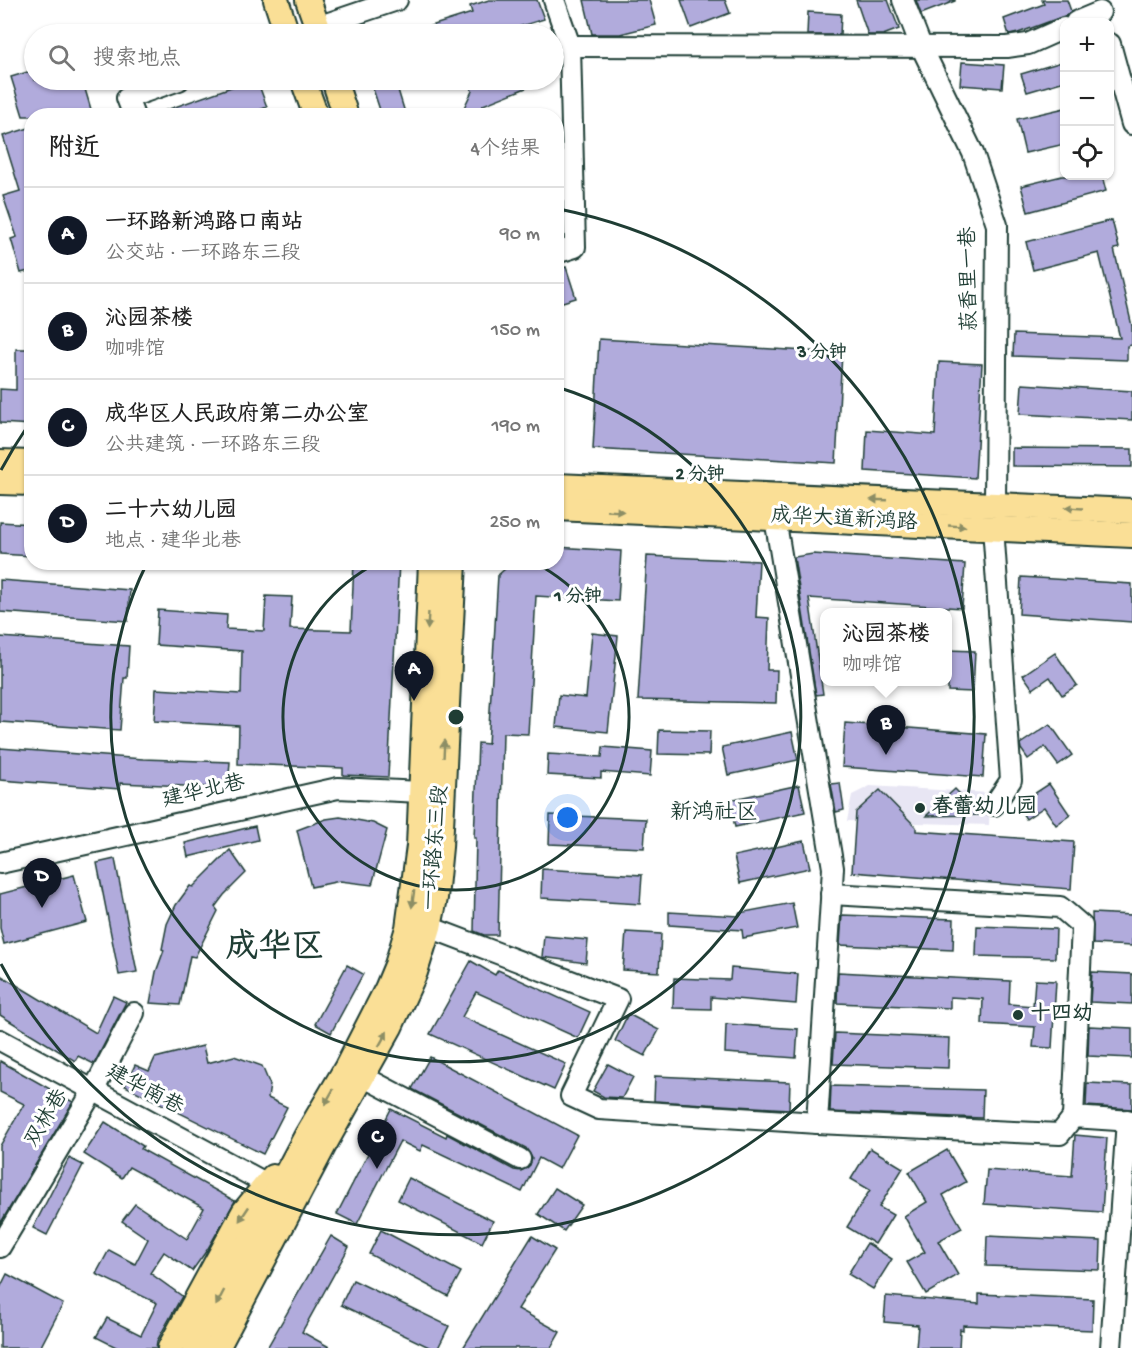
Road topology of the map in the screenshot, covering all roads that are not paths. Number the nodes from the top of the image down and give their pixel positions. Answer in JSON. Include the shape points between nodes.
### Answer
{"nodes":[{"id":1,"x":276,"y":0,"type":"edge"},
{"id":2,"x":308,"y":0,"type":"edge"},
{"id":3,"x":398,"y":0,"type":"edge"},
{"id":4,"x":554,"y":0,"type":"edge"},
{"id":5,"x":903,"y":0,"type":"edge"},
{"id":6,"x":1100,"y":12,"type":"edge"},
{"id":7,"x":1086,"y":18,"type":"edge"},
{"id":8,"x":284,"y":24,"type":"edge"},
{"id":9,"x":317,"y":24,"type":"edge"},
{"id":10,"x":337,"y":24,"type":"edge"},
{"id":11,"x":562,"y":24,"type":"edge"},
{"id":12,"x":564,"y":29,"type":"edge"},
{"id":13,"x":1060,"y":30,"type":"edge"},
{"id":14,"x":570,"y":46,"type":"junction"},
{"id":15,"x":921,"y":46,"type":"junction"},
{"id":16,"x":1114,"y":58,"type":"edge"},
{"id":17,"x":151,"y":90,"type":"edge"},
{"id":18,"x":307,"y":90,"type":"edge"},
{"id":19,"x":337,"y":90,"type":"edge"},
{"id":20,"x":131,"y":108,"type":"edge"},
{"id":21,"x":313,"y":108,"type":"edge"},
{"id":22,"x":343,"y":108,"type":"edge"},
{"id":23,"x":1132,"y":123,"type":"edge"},
{"id":24,"x":564,"y":250,"type":"edge"},
{"id":25,"x":0,"y":462,"type":"edge"},
{"id":26,"x":24,"y":463,"type":"edge"},
{"id":27,"x":0,"y":482,"type":"edge"},
{"id":28,"x":24,"y":483,"type":"edge"},
{"id":29,"x":564,"y":487,"type":"edge"},
{"id":30,"x":564,"y":508,"type":"edge"},
{"id":31,"x":1132,"y":511,"type":"edge"},
{"id":32,"x":994,"y":516,"type":"junction"},
{"id":33,"x":775,"y":518,"type":"junction"},
{"id":34,"x":1132,"y":535,"type":"edge"},
{"id":35,"x":431,"y":570,"type":"edge"},
{"id":36,"x":454,"y":570,"type":"edge"},
{"id":37,"x":421,"y":792,"type":"junction"},
{"id":38,"x":994,"y":805,"type":"dead end"},
{"id":39,"x":0,"y":863,"type":"edge"},
{"id":40,"x":831,"y":894,"type":"junction"},
{"id":41,"x":429,"y":927,"type":"junction"},
{"id":42,"x":134,"y":1013,"type":"dead end"},
{"id":43,"x":0,"y":1040,"type":"edge"},
{"id":44,"x":362,"y":1076,"type":"junction"},
{"id":45,"x":93,"y":1091,"type":"junction"},
{"id":46,"x":1073,"y":1117,"type":"junction"},
{"id":47,"x":1130,"y":1120,"type":"edge"},
{"id":48,"x":817,"y":1122,"type":"junction"},
{"id":49,"x":315,"y":1140,"type":"junction"},
{"id":50,"x":520,"y":1159,"type":"dead end"},
{"id":51,"x":267,"y":1184,"type":"junction"},
{"id":52,"x":0,"y":1247,"type":"edge"},
{"id":53,"x":170,"y":1348,"type":"edge"},
{"id":54,"x":194,"y":1348,"type":"edge"},
{"id":55,"x":217,"y":1348,"type":"edge"},
{"id":56,"x":234,"y":1348,"type":"edge"},
{"id":57,"x":1111,"y":1348,"type":"edge"}],
"edges":[{"from":1,"to":8,"type":"main road"},
{"from":2,"to":9,"type":"main road"},
{"from":3,"to":10,"type":"street"},
{"from":4,"to":11,"type":"street"},
{"from":5,"to":15,"type":"street","name":"菽香里一巷"},
{"from":6,"to":7,"type":"street"},
{"from":12,"to":14,"type":"street"},
{"from":13,"to":15,"type":"street","via":[[1028,44],[1007,47]]},
{"from":14,"to":15,"type":"street"},
{"from":14,"to":24,"type":"street","via":[[575,247]]},
{"from":15,"to":32,"type":"street","name":"菽香里一巷","via":[[973,153],[997,225]]},
{"from":16,"to":23,"type":"street"},
{"from":17,"to":20,"type":"street","via":[[128,98]]},
{"from":18,"to":21,"type":"main road"},
{"from":19,"to":22,"type":"main road"},
{"from":25,"to":26,"type":"main road"},
{"from":27,"to":28,"type":"main road"},
{"from":32,"to":29,"type":"main road","name":"成华大道新鸿路","one_way":true},
{"from":30,"to":33,"type":"main road","name":"成华大道新鸿路","one_way":true},
{"from":31,"to":32,"type":"main road","name":"成华大道新鸿路","one_way":true},
{"from":33,"to":32,"type":"main road","name":"成华大道新鸿路","one_way":true},
{"from":32,"to":34,"type":"main road","name":"成华大道新鸿路"},
{"from":32,"to":38,"type":"street","name":"菽香里一巷","via":[[1011,780]]},
{"from":33,"to":40,"type":"street","via":[[833,868]]},
{"from":35,"to":37,"type":"main road","name":"一环路东三段","one_way":true},
{"from":41,"to":36,"type":"main road","name":"一环路东三段","one_way":true,"via":[[440,847]]},
{"from":37,"to":39,"type":"street","name":"建华北巷","via":[[338,788]]},
{"from":37,"to":49,"type":"main road","name":"一环路东三段","one_way":true,"via":[[414,894],[397,965]]},
{"from":40,"to":46,"type":"street","via":[[1060,908],[1082,926]]},
{"from":40,"to":48,"type":"street"},
{"from":44,"to":41,"type":"main road","name":"一环路东三段","one_way":true,"via":[[405,997]]},
{"from":41,"to":48,"type":"street","via":[[618,999],[571,1096],[599,1109]]},
{"from":42,"to":45,"type":"street","name":"双林巷"},
{"from":43,"to":45,"type":"street","name":"建华南巷"},
{"from":44,"to":49,"type":"main road","name":"一环路东三段"},
{"from":44,"to":50,"type":"street"},
{"from":45,"to":51,"type":"street","name":"建华南巷"},
{"from":45,"to":52,"type":"street","name":"双林巷"},
{"from":46,"to":47,"type":"street"},
{"from":46,"to":48,"type":"street","via":[[1060,1134]]},
{"from":47,"to":57,"type":"street"},
{"from":49,"to":51,"type":"main road"},
{"from":49,"to":54,"type":"main road","one_way":true},
{"from":49,"to":55,"type":"main road"},
{"from":49,"to":56,"type":"main road","via":[[284,1254]]},
{"from":51,"to":53,"type":"main road","one_way":true,"via":[[244,1212]]}]}
